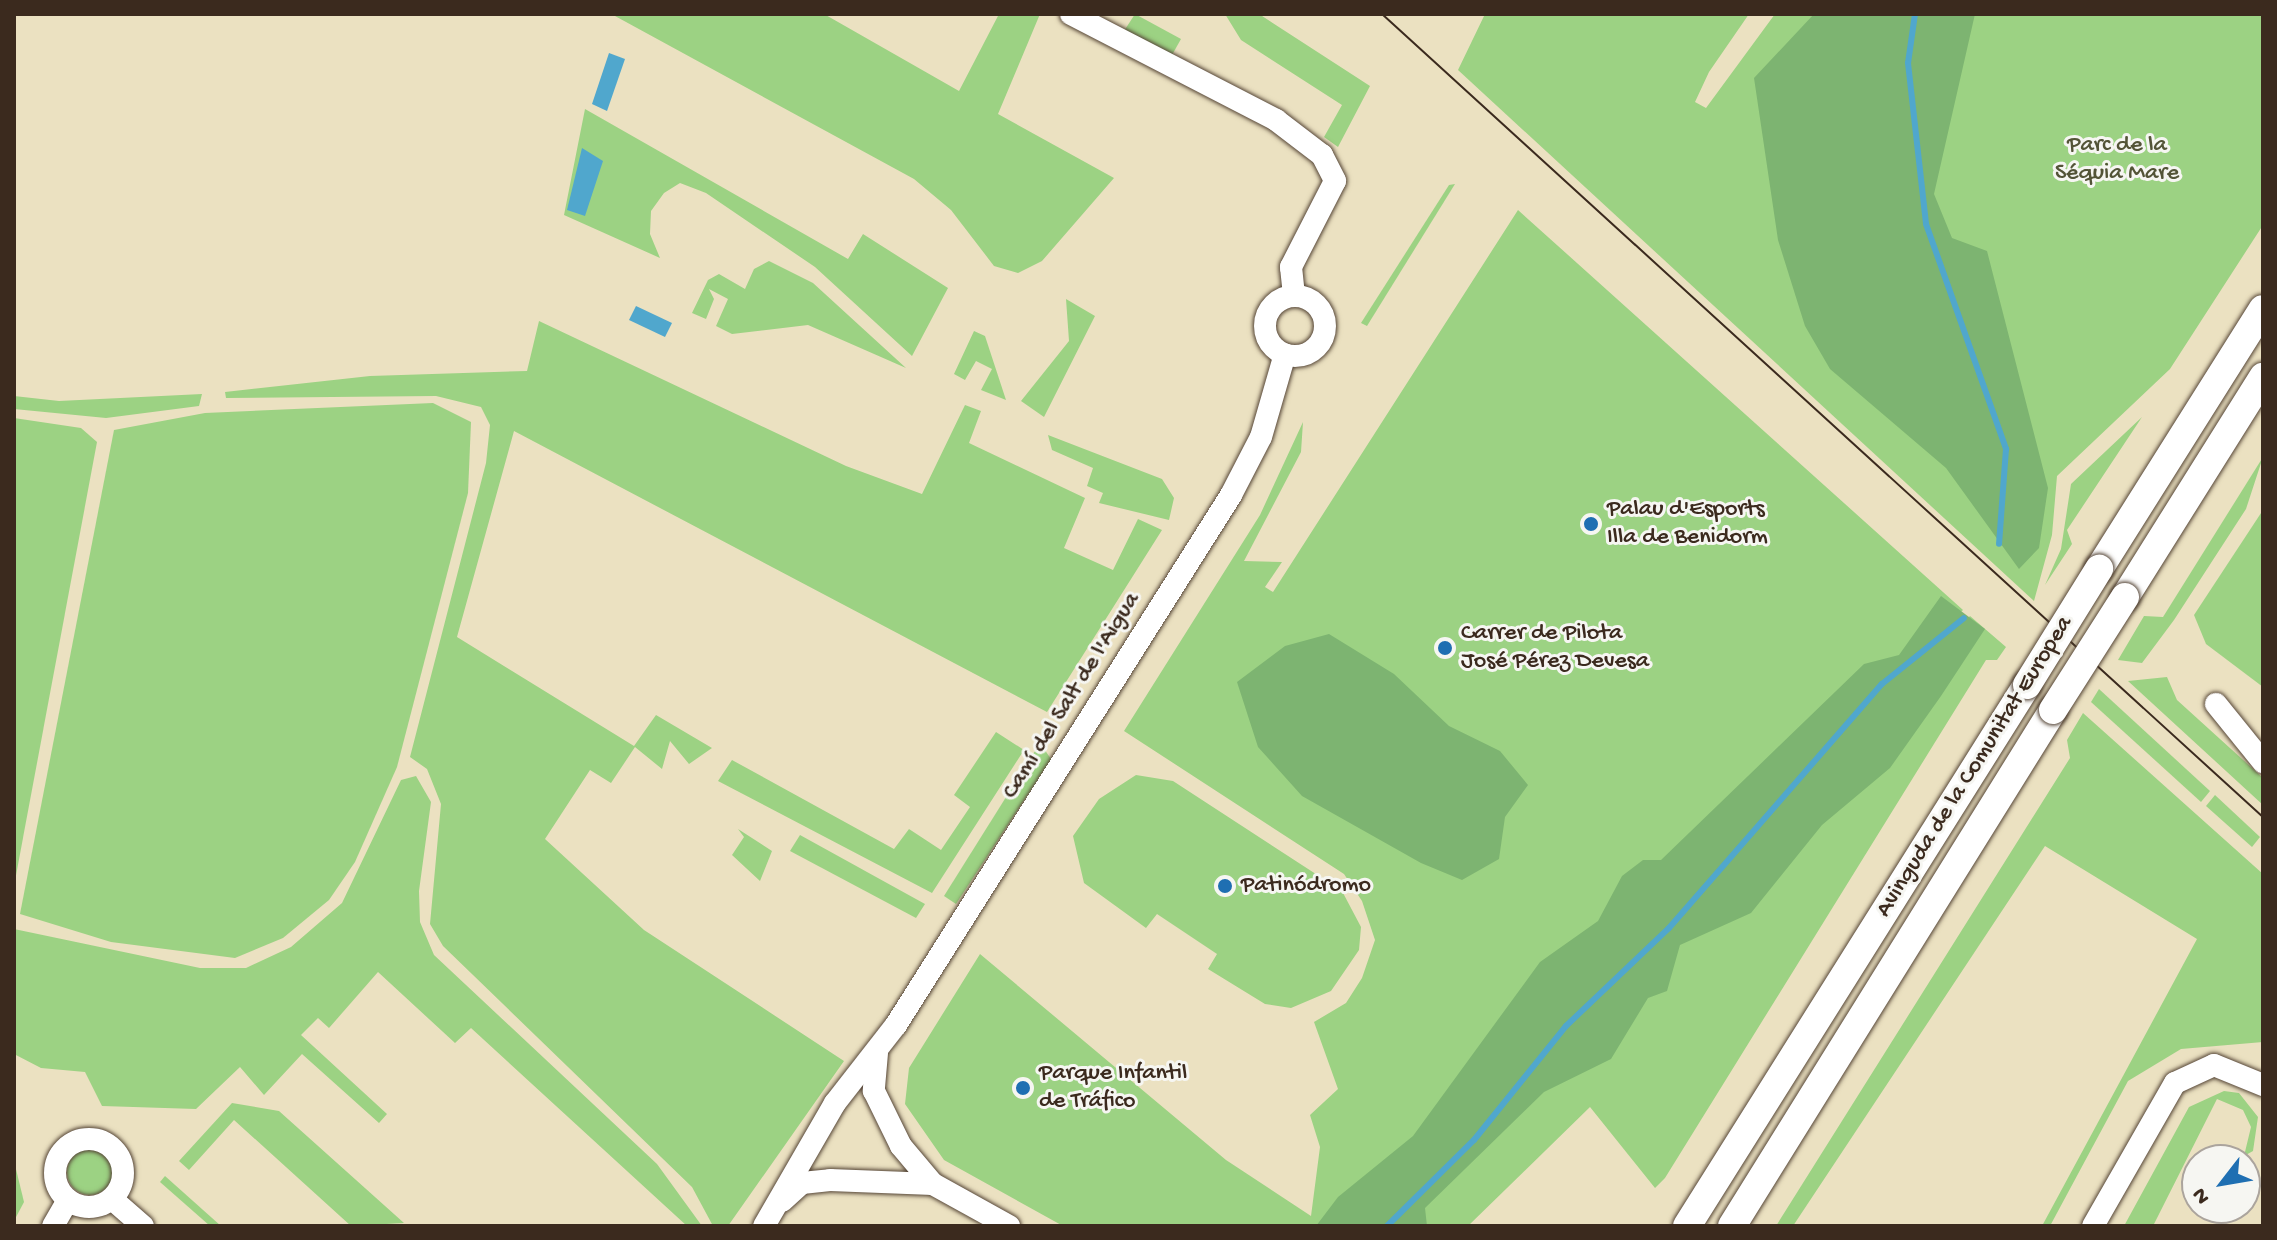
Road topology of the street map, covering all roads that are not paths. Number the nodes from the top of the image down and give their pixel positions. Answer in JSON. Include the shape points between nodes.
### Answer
{"nodes":[{"id":1,"x":1071,"y":14,"type":"edge"},
{"id":2,"x":1294,"y":295,"type":"junction"},
{"id":3,"x":2263,"y":309,"type":"edge"},
{"id":4,"x":1285,"y":354,"type":"junction"},
{"id":5,"x":2263,"y":377,"type":"edge"},
{"id":6,"x":2216,"y":704,"type":"dead end"},
{"id":7,"x":2263,"y":762,"type":"edge"},
{"id":8,"x":877,"y":1053,"type":"junction"},
{"id":9,"x":2263,"y":1085,"type":"edge"},
{"id":10,"x":933,"y":1184,"type":"junction"},
{"id":11,"x":112,"y":1199,"type":"junction"},
{"id":12,"x":68,"y":1200,"type":"junction"},
{"id":13,"x":769,"y":1217,"type":"edge"},
{"id":14,"x":53,"y":1226,"type":"edge"},
{"id":15,"x":143,"y":1226,"type":"edge"},
{"id":16,"x":1009,"y":1226,"type":"edge"},
{"id":17,"x":1687,"y":1226,"type":"edge"},
{"id":18,"x":1732,"y":1226,"type":"edge"},
{"id":19,"x":2093,"y":1226,"type":"edge"}],
"edges":[{"from":1,"to":2,"type":"street","via":[[1276,120],[1322,155],[1335,181],[1291,267]]},
{"from":2,"to":4,"type":"street","via":[[1276,302],[1266,319],[1268,338]]},
{"from":2,"to":4,"type":"street","via":[[1320,309],[1325,328],[1308,353]]},
{"from":3,"to":17,"type":"main road","name":"Avinguda de la Comunitat Europea","bridge":true},
{"from":4,"to":8,"type":"street","name":"Camí del Salt de l'Aigua","via":[[1261,437],[1231,495]]},
{"from":5,"to":18,"type":"main road","name":"Avinguda de la Comunitat Europea","bridge":true},
{"from":6,"to":7,"type":"street"},
{"from":8,"to":10,"type":"street","via":[[874,1091],[882,1113]]},
{"from":8,"to":13,"type":"street","name":"Camí del Salt de l'Aigua","via":[[835,1103]]},
{"from":9,"to":19,"type":"street","via":[[2214,1065],[2175,1083]]},
{"from":10,"to":13,"type":"street","via":[[802,1183]]},
{"from":10,"to":16,"type":"street"},
{"from":11,"to":12,"type":"street","via":[[95,1207]]},
{"from":11,"to":12,"type":"street","via":[[123,1179],[120,1157],[104,1142],[81,1139],[57,1161],[56,1183]]},
{"from":11,"to":15,"type":"street"},
{"from":12,"to":14,"type":"street"}]}
